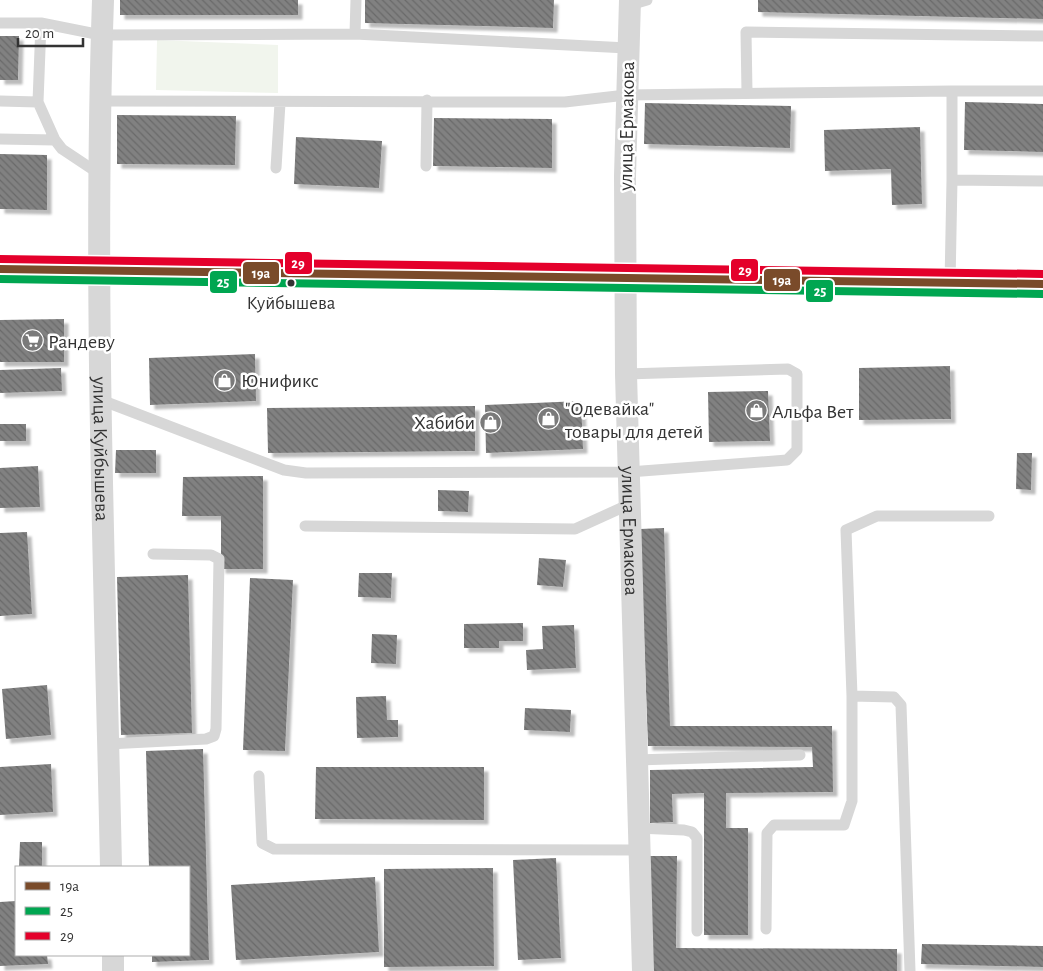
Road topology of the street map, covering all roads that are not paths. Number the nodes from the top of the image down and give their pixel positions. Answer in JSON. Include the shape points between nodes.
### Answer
{"nodes":[{"id":1,"x":102,"y":0,"type":"edge"},
{"id":2,"x":356,"y":0,"type":"edge"},
{"id":3,"x":636,"y":2,"type":"edge"},
{"id":4,"x":0,"y":23,"type":"edge"},
{"id":5,"x":41,"y":24,"type":"junction"},
{"id":6,"x":101,"y":34,"type":"junction"},
{"id":7,"x":355,"y":34,"type":"junction"},
{"id":8,"x":1043,"y":36,"type":"edge"},
{"id":9,"x":627,"y":48,"type":"junction"},
{"id":10,"x":952,"y":91,"type":"junction"},
{"id":11,"x":1043,"y":91,"type":"edge"},
{"id":12,"x":747,"y":93,"type":"junction"},
{"id":13,"x":626,"y":95,"type":"junction"},
{"id":14,"x":427,"y":100,"type":"junction"},
{"id":15,"x":0,"y":101,"type":"edge"},
{"id":16,"x":100,"y":101,"type":"junction"},
{"id":17,"x":38,"y":102,"type":"junction"},
{"id":18,"x":280,"y":103,"type":"junction"},
{"id":19,"x":0,"y":139,"type":"edge"},
{"id":20,"x":55,"y":140,"type":"junction"},
{"id":21,"x":426,"y":166,"type":"dead end"},
{"id":22,"x":276,"y":168,"type":"dead end"},
{"id":23,"x":98,"y":173,"type":"junction"},
{"id":24,"x":952,"y":180,"type":"junction"},
{"id":25,"x":1043,"y":181,"type":"edge"},
{"id":26,"x":0,"y":269,"type":"edge"},
{"id":27,"x":99,"y":271,"type":"junction"},
{"id":28,"x":626,"y":279,"type":"junction"},
{"id":29,"x":950,"y":284,"type":"junction"},
{"id":30,"x":1043,"y":284,"type":"edge"},
{"id":31,"x":626,"y":374,"type":"junction"},
{"id":32,"x":101,"y":400,"type":"junction"},
{"id":33,"x":629,"y":472,"type":"junction"},
{"id":34,"x":630,"y":504,"type":"junction"},
{"id":35,"x":989,"y":516,"type":"dead end"},
{"id":36,"x":305,"y":526,"type":"dead end"},
{"id":37,"x":153,"y":554,"type":"dead end"},
{"id":38,"x":852,"y":696,"type":"junction"},
{"id":39,"x":108,"y":744,"type":"junction"},
{"id":40,"x":800,"y":755,"type":"dead end"},
{"id":41,"x":636,"y":760,"type":"junction"},
{"id":42,"x":259,"y":776,"type":"dead end"},
{"id":43,"x":638,"y":839,"type":"junction"},
{"id":44,"x":111,"y":866,"type":"edge"},
{"id":45,"x":766,"y":929,"type":"dead end"},
{"id":46,"x":697,"y":931,"type":"dead end"},
{"id":47,"x":113,"y":956,"type":"edge"},
{"id":48,"x":113,"y":971,"type":"edge"},
{"id":49,"x":643,"y":971,"type":"edge"},
{"id":50,"x":910,"y":971,"type":"edge"}],
"edges":[{"from":1,"to":6,"type":"street","name":"улица Куйбышева"},
{"from":2,"to":7,"type":"lane"},
{"from":3,"to":9,"type":"street","name":"улица Ермакова"},
{"from":4,"to":5,"type":"lane"},
{"from":5,"to":6,"type":"lane"},
{"from":5,"to":17,"type":"lane"},
{"from":6,"to":7,"type":"lane"},
{"from":6,"to":16,"type":"street","name":"улица Куйбышева"},
{"from":7,"to":9,"type":"lane"},
{"from":8,"to":12,"type":"lane","via":[[746,32]]},
{"from":9,"to":13,"type":"street","name":"улица Ермакова"},
{"from":10,"to":11,"type":"lane"},
{"from":10,"to":12,"type":"lane"},
{"from":10,"to":24,"type":"lane"},
{"from":12,"to":13,"type":"lane"},
{"from":13,"to":14,"type":"lane","via":[[565,102]]},
{"from":13,"to":28,"type":"street","name":"улица Ермакова"},
{"from":14,"to":18,"type":"lane"},
{"from":14,"to":21,"type":"lane"},
{"from":15,"to":17,"type":"lane"},
{"from":16,"to":18,"type":"lane"},
{"from":16,"to":23,"type":"street","name":"улица Куйбышева"},
{"from":17,"to":20,"type":"lane"},
{"from":18,"to":22,"type":"lane"},
{"from":19,"to":20,"type":"lane"},
{"from":20,"to":23,"type":"lane","via":[[62,149]]},
{"from":23,"to":27,"type":"street","name":"улица Куйбышева"},
{"from":24,"to":25,"type":"lane"},
{"from":24,"to":29,"type":"lane"},
{"from":26,"to":27,"type":"highway"},
{"from":27,"to":28,"type":"highway"},
{"from":27,"to":32,"type":"street","name":"улица Куйбышева"},
{"from":28,"to":29,"type":"highway"},
{"from":28,"to":31,"type":"street","name":"улица Ермакова"},
{"from":29,"to":30,"type":"highway"},
{"from":31,"to":33,"type":"street","name":"улица Ермакова"},
{"from":31,"to":33,"type":"lane","via":[[788,369],[797,374],[797,450],[788,460]]},
{"from":32,"to":33,"type":"lane","via":[[284,470],[306,473]]},
{"from":32,"to":39,"type":"street","name":"улица Куйбышева"},
{"from":33,"to":34,"type":"street","name":"улица Ермакова"},
{"from":34,"to":36,"type":"lane","via":[[575,529]]},
{"from":34,"to":41,"type":"street","name":"улица Ермакова"},
{"from":35,"to":38,"type":"lane","via":[[877,516],[846,530]]},
{"from":37,"to":39,"type":"lane","via":[[211,555],[219,559],[216,729],[214,736],[206,738]]},
{"from":38,"to":45,"type":"lane","via":[[852,801],[844,825],[774,825],[767,833]]},
{"from":38,"to":50,"type":"lane","via":[[894,697],[901,705]]},
{"from":39,"to":44,"type":"street","name":"улица Куйбышева"},
{"from":40,"to":41,"type":"lane"},
{"from":41,"to":43,"type":"street","name":"улица Ермакова"},
{"from":42,"to":43,"type":"lane","via":[[262,843],[274,848]]},
{"from":43,"to":46,"type":"lane","via":[[684,830],[697,838]]},
{"from":43,"to":49,"type":"street","name":"улица Ермакова"},
{"from":47,"to":48,"type":"street"}]}
